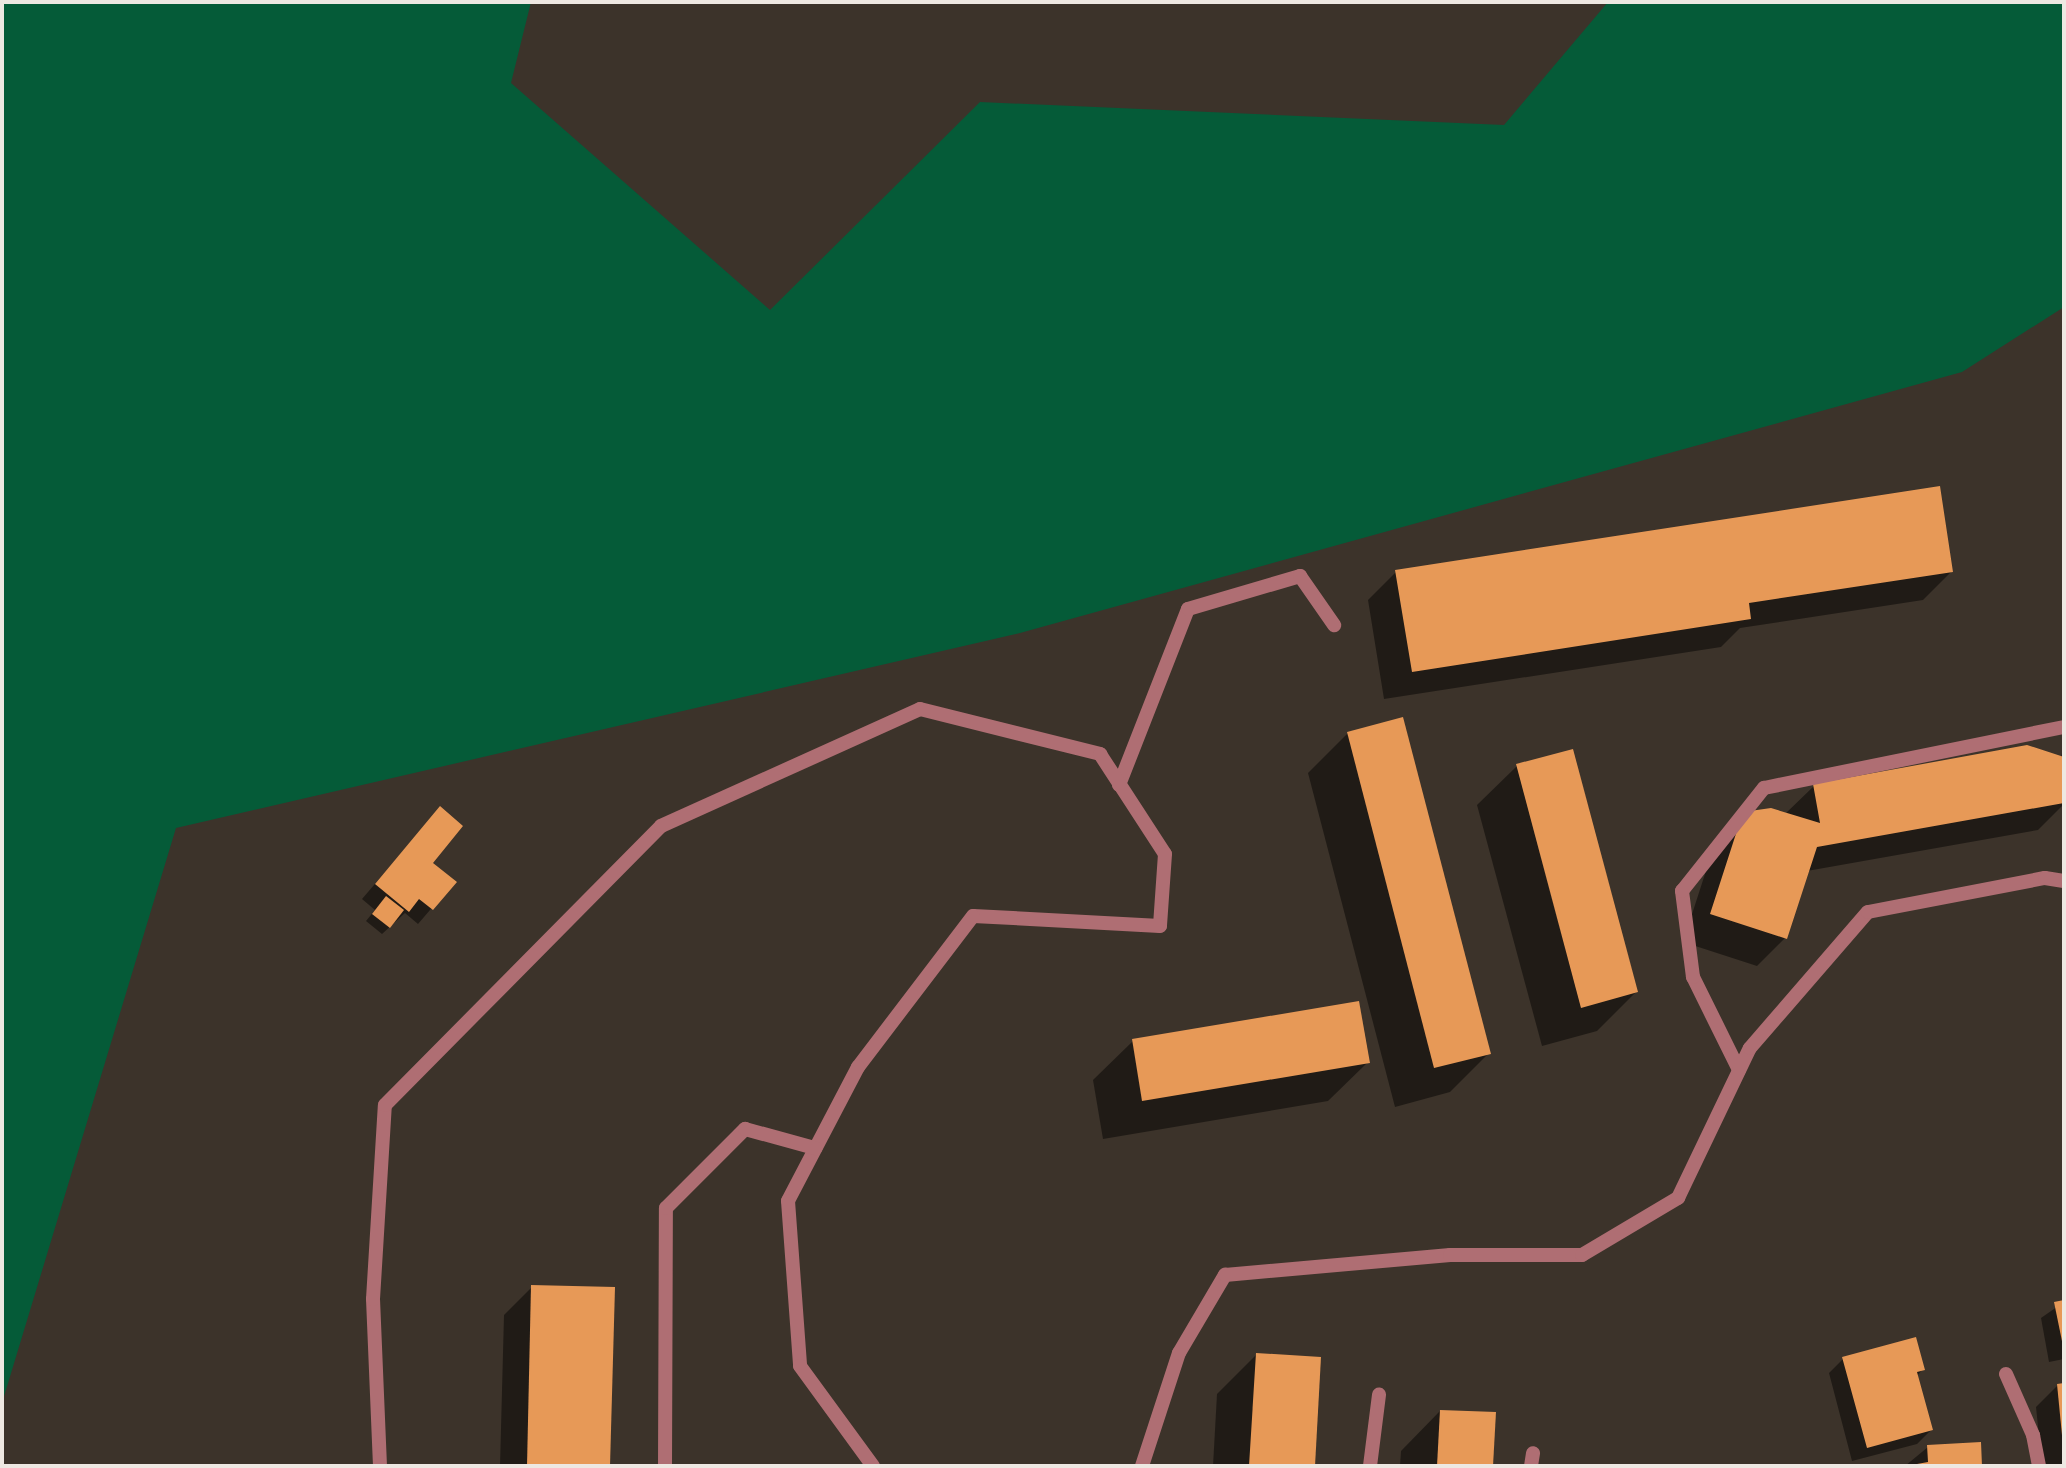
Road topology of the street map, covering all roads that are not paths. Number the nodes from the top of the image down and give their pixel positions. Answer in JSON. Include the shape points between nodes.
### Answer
{"nodes":[{"id":1,"x":1334,"y":625,"type":"dead end"},
{"id":2,"x":2064,"y":727,"type":"edge"},
{"id":3,"x":1119,"y":785,"type":"junction"},
{"id":4,"x":2064,"y":881,"type":"edge"},
{"id":5,"x":1739,"y":1070,"type":"junction"},
{"id":6,"x":816,"y":1148,"type":"junction"},
{"id":7,"x":2006,"y":1374,"type":"dead end"},
{"id":8,"x":1379,"y":1395,"type":"dead end"},
{"id":9,"x":380,"y":1466,"type":"edge"},
{"id":10,"x":665,"y":1466,"type":"edge"},
{"id":11,"x":873,"y":1466,"type":"edge"},
{"id":12,"x":1142,"y":1466,"type":"edge"},
{"id":13,"x":1370,"y":1466,"type":"edge"},
{"id":14,"x":2039,"y":1466,"type":"edge"}],
"edges":[{"from":1,"to":3,"type":"street","via":[[1300,576],[1188,609]]},
{"from":2,"to":5,"type":"street","via":[[1764,788],[1682,891],[1693,978]]},
{"from":3,"to":6,"type":"street","via":[[1164,854],[1160,926],[973,916],[858,1067]]},
{"from":3,"to":9,"type":"street","via":[[1100,754],[920,709],[661,826],[385,1105],[373,1299]]},
{"from":4,"to":5,"type":"street","via":[[2045,878],[1868,912],[1750,1048]]},
{"from":5,"to":12,"type":"street","via":[[1678,1198],[1582,1255],[1450,1255],[1225,1275],[1179,1353]]},
{"from":6,"to":10,"type":"street","via":[[745,1129],[666,1208]]},
{"from":6,"to":11,"type":"street","via":[[788,1201],[800,1366]]},
{"from":7,"to":14,"type":"street","via":[[2034,1435]]},
{"from":8,"to":13,"type":"street"}]}
